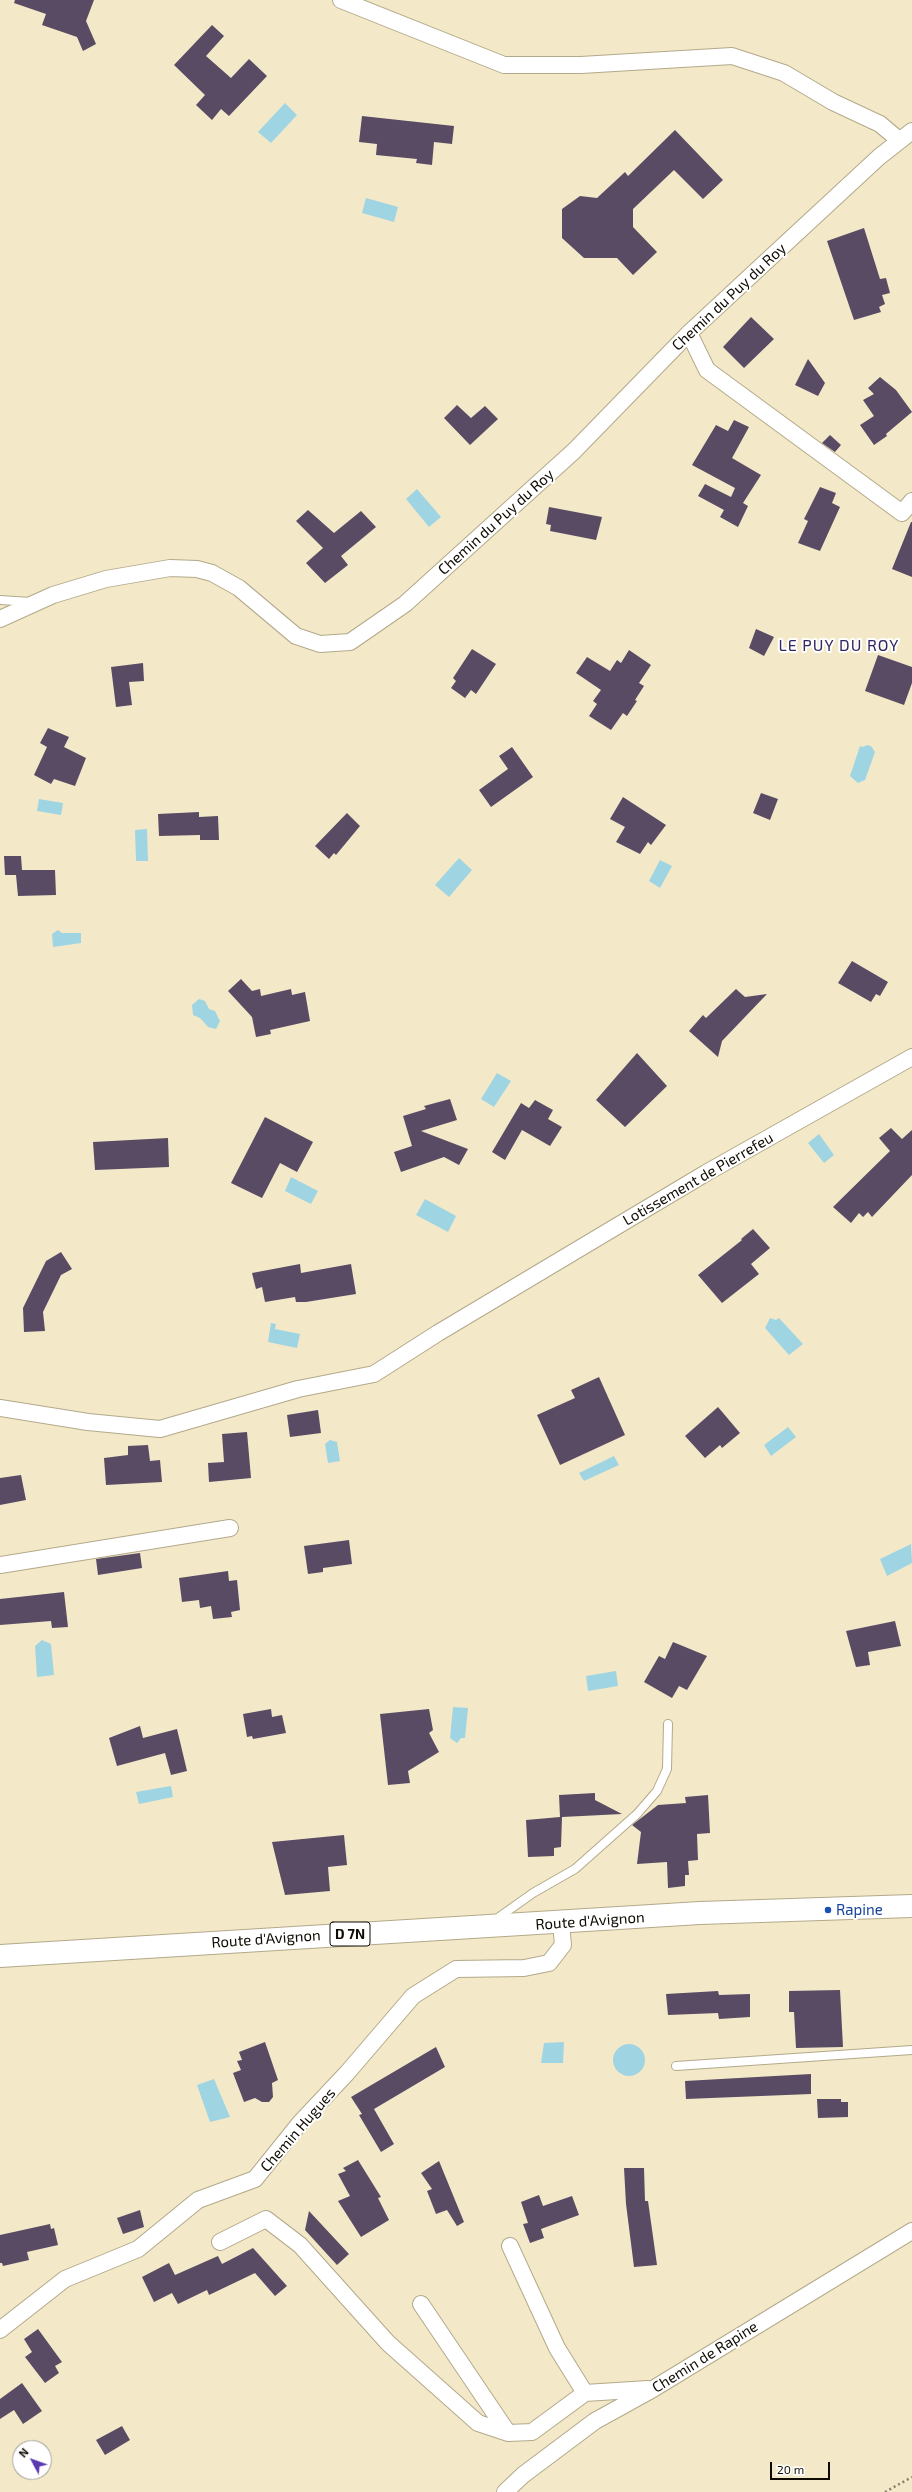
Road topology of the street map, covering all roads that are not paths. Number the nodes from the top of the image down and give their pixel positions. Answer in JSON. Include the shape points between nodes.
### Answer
{"nodes":[{"id":1,"x":341,"y":0,"type":"edge"},
{"id":2,"x":905,"y":136,"type":"edge"},
{"id":3,"x":689,"y":333,"type":"junction"},
{"id":4,"x":912,"y":501,"type":"edge"},
{"id":5,"x":0,"y":600,"type":"edge"},
{"id":6,"x":36,"y":602,"type":"junction"},
{"id":7,"x":0,"y":619,"type":"edge"},
{"id":8,"x":912,"y":1057,"type":"edge"},
{"id":9,"x":0,"y":1408,"type":"edge"},
{"id":10,"x":230,"y":1528,"type":"dead end"},
{"id":11,"x":0,"y":1565,"type":"edge"},
{"id":12,"x":668,"y":1724,"type":"dead end"},
{"id":13,"x":912,"y":1894,"type":"edge"},
{"id":14,"x":912,"y":1906,"type":"edge"},
{"id":15,"x":700,"y":1913,"type":"junction"},
{"id":16,"x":561,"y":1923,"type":"junction"},
{"id":17,"x":487,"y":1926,"type":"junction"},
{"id":18,"x":0,"y":1956,"type":"edge"},
{"id":19,"x":912,"y":2050,"type":"edge"},
{"id":20,"x":676,"y":2066,"type":"dead end"},
{"id":21,"x":912,"y":2231,"type":"edge"},
{"id":22,"x":220,"y":2242,"type":"dead end"},
{"id":23,"x":510,"y":2246,"type":"dead end"},
{"id":24,"x":421,"y":2304,"type":"dead end"},
{"id":25,"x":0,"y":2330,"type":"edge"},
{"id":26,"x":653,"y":2389,"type":"junction"},
{"id":27,"x":585,"y":2393,"type":"junction"},
{"id":28,"x":508,"y":2433,"type":"junction"},
{"id":29,"x":505,"y":2492,"type":"edge"}],
"edges":[{"from":1,"to":2,"type":"street","via":[[504,65],[581,65],[732,56],[784,73],[833,102]]},
{"from":2,"to":3,"type":"street","name":"Chemin du Puy du Roy"},
{"from":3,"to":4,"type":"street","via":[[707,370],[902,513]]},
{"from":3,"to":6,"type":"street","name":"Chemin du Puy du Roy","via":[[562,462],[405,604],[350,642],[320,644],[296,636],[239,588],[197,569],[170,568],[106,579]]},
{"from":5,"to":6,"type":"lane"},
{"from":6,"to":7,"type":"street","name":"Chemin du Puy du Roy"},
{"from":8,"to":9,"type":"street","name":"Lotissement de Pierrefeu","via":[[706,1173],[374,1374],[298,1389],[160,1428],[88,1422]]},
{"from":10,"to":11,"type":"street"},
{"from":12,"to":17,"type":"lane","via":[[667,1769],[657,1791],[637,1814],[575,1869],[533,1892]]},
{"from":13,"to":15,"type":"main road","name":"Route d'Avignon","number":"D 7N","via":[[828,1899]]},
{"from":14,"to":15,"type":"main road","name":"Route d'Avignon","number":"D 7N"},
{"from":15,"to":16,"type":"main road","name":"Route d'Avignon","number":"D 7N"},
{"from":16,"to":17,"type":"main road","name":"Route d'Avignon","number":"D 7N"},
{"from":16,"to":25,"type":"street","name":"Chemin Hugues","via":[[563,1945],[549,1963],[524,1968],[456,1969],[413,1996],[347,2074],[300,2123],[255,2179],[198,2200],[138,2249],[65,2279]]},
{"from":17,"to":18,"type":"main road","name":"Route d'Avignon","number":"D 7N"},
{"from":19,"to":20,"type":"lane"},
{"from":21,"to":26,"type":"street","name":"Chemin de Rapine"},
{"from":22,"to":28,"type":"street","via":[[266,2218],[300,2245],[388,2343],[464,2412],[478,2423]]},
{"from":23,"to":27,"type":"street","via":[[557,2348]]},
{"from":24,"to":28,"type":"street"},
{"from":26,"to":27,"type":"street"},
{"from":26,"to":29,"type":"street","name":"Chemin de Rapine","via":[[595,2421],[523,2475]]},
{"from":27,"to":28,"type":"street","via":[[532,2432]]}]}
